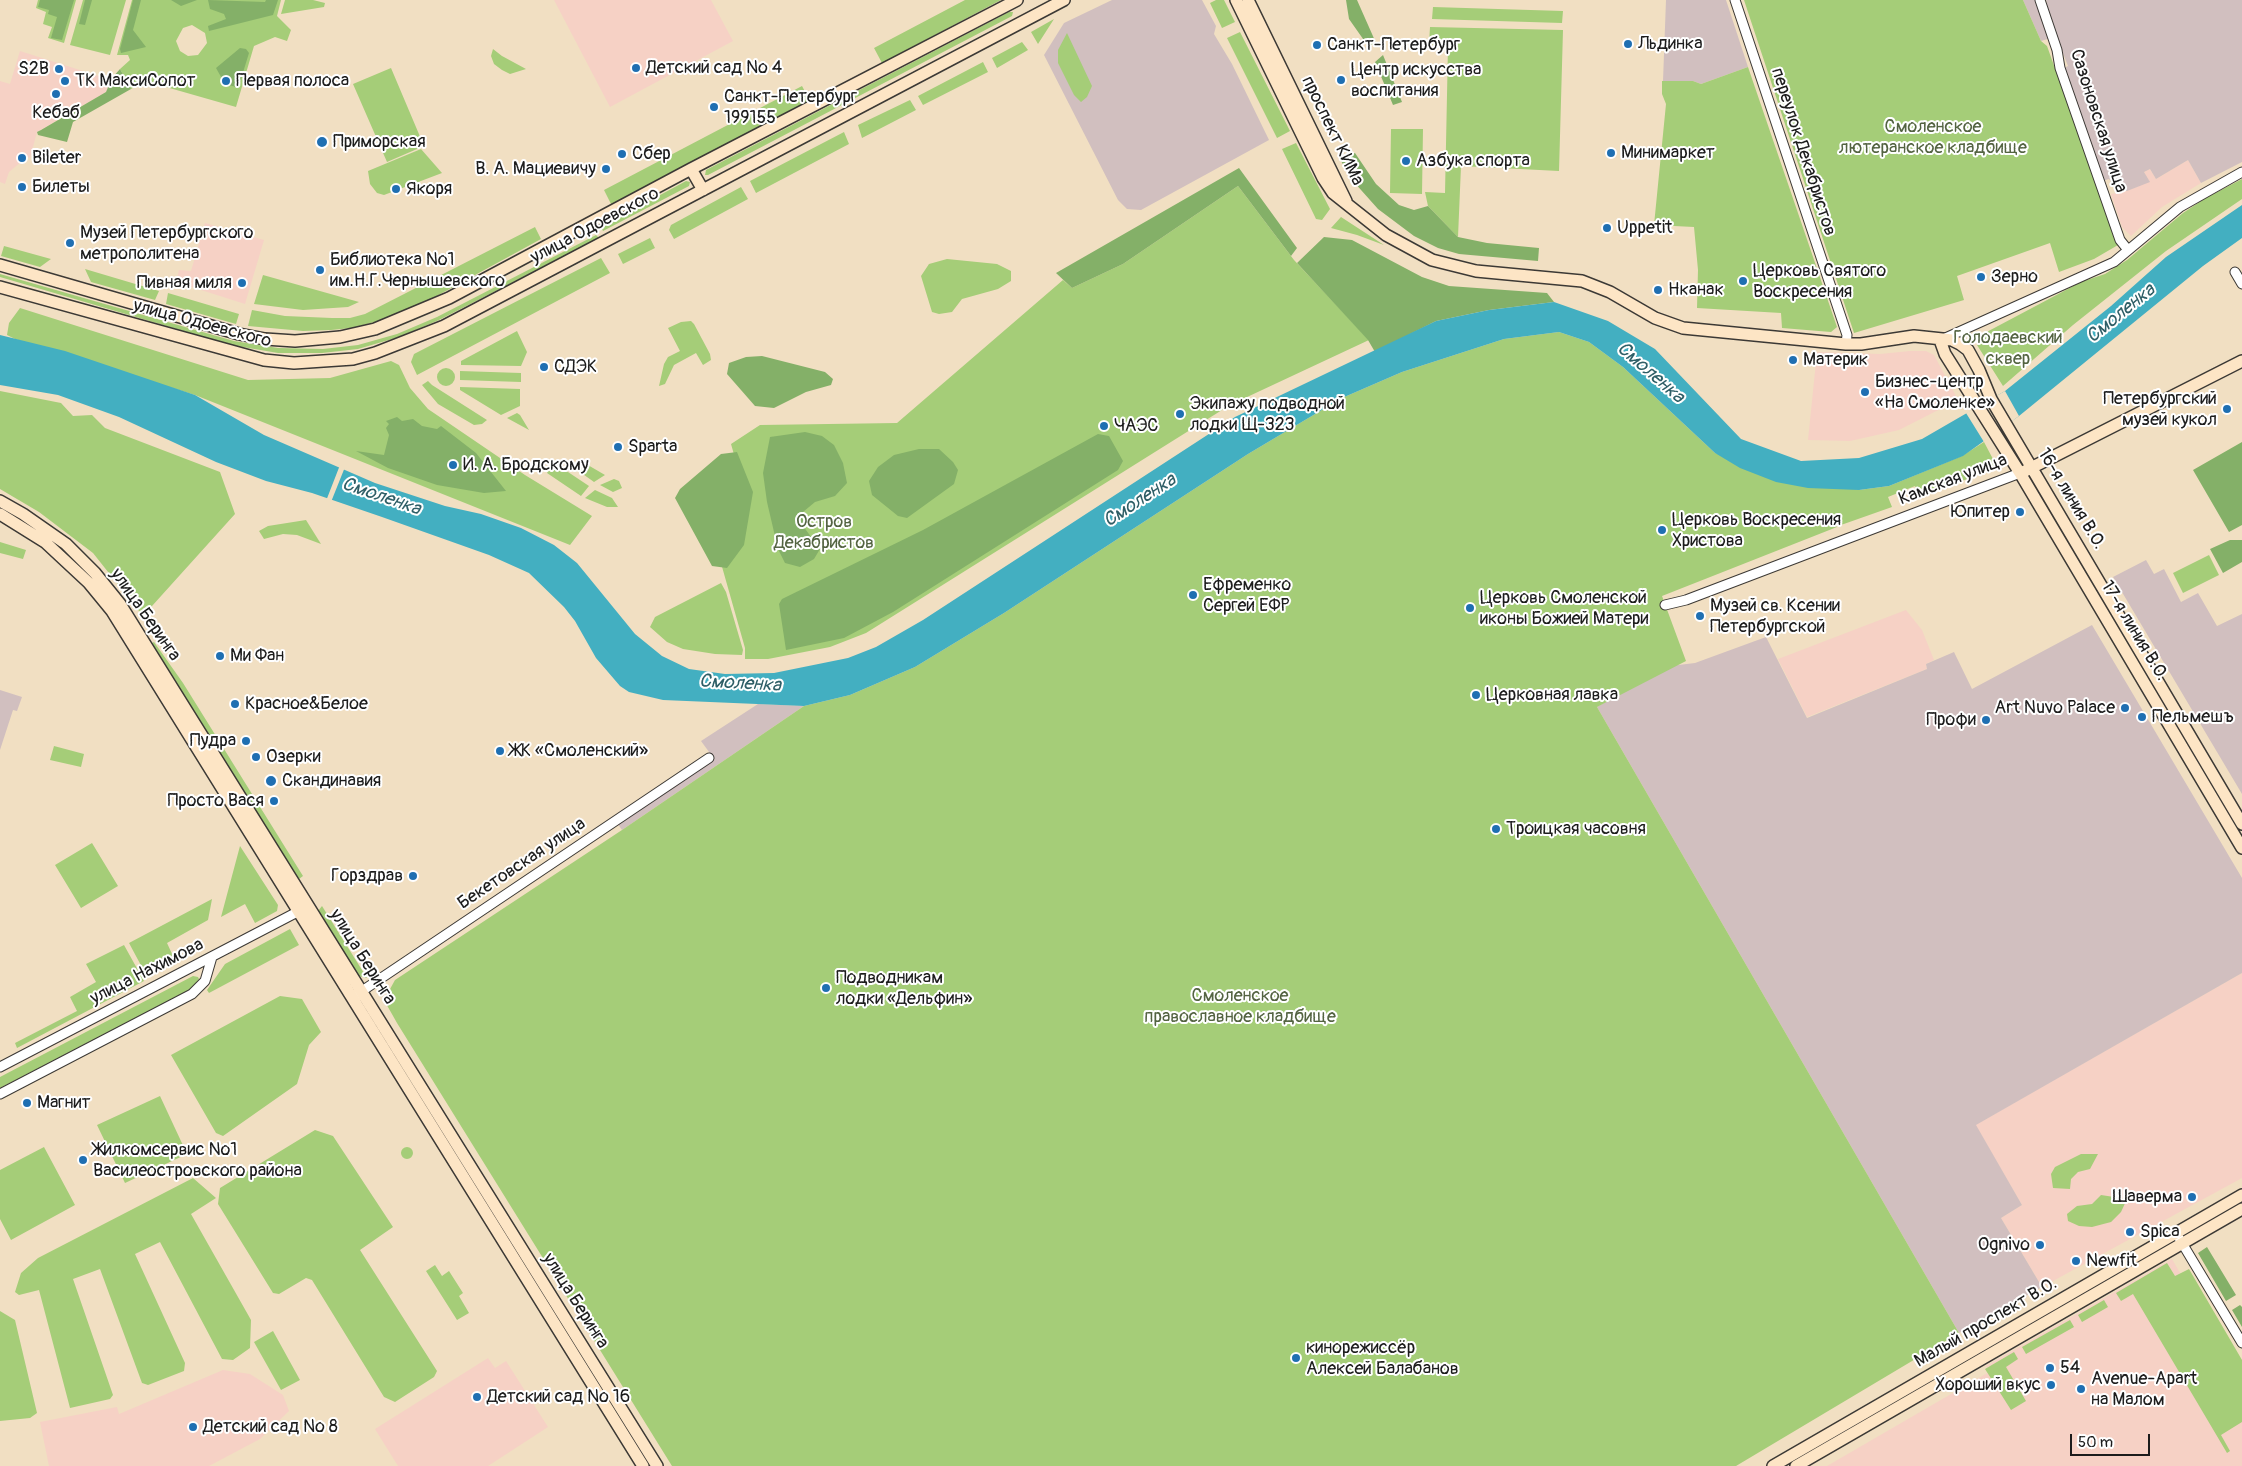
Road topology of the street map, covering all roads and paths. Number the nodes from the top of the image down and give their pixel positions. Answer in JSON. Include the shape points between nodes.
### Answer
{"nodes":[{"id":1,"x":1064,"y":0,"type":"edge"},
{"id":2,"x":1236,"y":0,"type":"edge"},
{"id":3,"x":1248,"y":0,"type":"edge"},
{"id":4,"x":1735,"y":0,"type":"edge"},
{"id":5,"x":2040,"y":0,"type":"edge"},
{"id":6,"x":1016,"y":1,"type":"edge"},
{"id":7,"x":1025,"y":21,"type":"junction"},
{"id":8,"x":691,"y":169,"type":"junction"},
{"id":9,"x":2242,"y":172,"type":"edge"},
{"id":10,"x":703,"y":190,"type":"junction"},
{"id":11,"x":1346,"y":203,"type":"junction"},
{"id":12,"x":2128,"y":250,"type":"junction"},
{"id":13,"x":0,"y":265,"type":"edge"},
{"id":14,"x":2235,"y":272,"type":"dead end"},
{"id":15,"x":2242,"y":284,"type":"edge"},
{"id":16,"x":0,"y":287,"type":"edge"},
{"id":17,"x":1940,"y":340,"type":"junction"},
{"id":18,"x":1846,"y":344,"type":"junction"},
{"id":19,"x":2242,"y":361,"type":"edge"},
{"id":20,"x":2032,"y":468,"type":"junction"},
{"id":21,"x":2020,"y":473,"type":"junction"},
{"id":22,"x":0,"y":501,"type":"edge"},
{"id":23,"x":0,"y":514,"type":"edge"},
{"id":24,"x":1665,"y":604,"type":"dead end"},
{"id":25,"x":709,"y":758,"type":"dead end"},
{"id":26,"x":2242,"y":824,"type":"edge"},
{"id":27,"x":2242,"y":848,"type":"edge"},
{"id":28,"x":309,"y":906,"type":"junction"},
{"id":29,"x":299,"y":912,"type":"junction"},
{"id":30,"x":212,"y":957,"type":"junction"},
{"id":31,"x":358,"y":994,"type":"junction"},
{"id":32,"x":0,"y":1067,"type":"edge"},
{"id":33,"x":0,"y":1094,"type":"edge"},
{"id":34,"x":2242,"y":1195,"type":"edge"},
{"id":35,"x":2242,"y":1209,"type":"edge"},
{"id":36,"x":2176,"y":1233,"type":"junction"},
{"id":37,"x":2182,"y":1244,"type":"junction"},
{"id":38,"x":2242,"y":1343,"type":"edge"},
{"id":39,"x":643,"y":1466,"type":"edge"},
{"id":40,"x":657,"y":1466,"type":"edge"},
{"id":41,"x":1773,"y":1466,"type":"edge"},
{"id":42,"x":1796,"y":1466,"type":"edge"}],
"edges":[{"from":1,"to":7,"type":"street","name":"улица Одоевского"},
{"from":2,"to":11,"type":"street","name":"проспект КИМа","via":[[1323,178]]},
{"from":3,"to":11,"type":"street","name":"проспект КИМа"},
{"from":4,"to":18,"type":"street","name":"переулок Декабристов","via":[[1847,335]]},
{"from":5,"to":12,"type":"street","name":"Сазоновская улица","via":[[2060,68],[2117,231]]},
{"from":6,"to":7,"type":"street"},
{"from":6,"to":8,"type":"street","name":"улица Одоевского"},
{"from":7,"to":10,"type":"street","name":"улица Одоевского"},
{"from":8,"to":10,"type":"street"},
{"from":8,"to":13,"type":"street","name":"улица Одоевского","via":[[449,298],[375,329],[340,337],[295,341],[239,334]]},
{"from":9,"to":12,"type":"street","via":[[2180,206]]},
{"from":10,"to":16,"type":"street","name":"улица Одоевского","via":[[444,326],[353,359],[294,363],[264,360]]},
{"from":11,"to":18,"type":"street","name":"16-я линия В.О.","via":[[1386,235],[1432,260],[1454,267],[1582,281],[1682,328]]},
{"from":12,"to":17,"type":"street","via":[[2103,267]]},
{"from":14,"to":15,"type":"street"},
{"from":17,"to":18,"type":"street","name":"16-я линия В.О.","via":[[1914,336]]},
{"from":17,"to":20,"type":"street","name":"16-я линия В.О.","via":[[1952,340],[1968,350],[1991,399]]},
{"from":17,"to":21,"type":"street","name":"17-я линия В.О.","via":[[1945,354]]},
{"from":19,"to":20,"type":"street","name":"Камская улица"},
{"from":20,"to":21,"type":"street","name":"Камская улица"},
{"from":20,"to":26,"type":"street","name":"16-я линия В.О."},
{"from":21,"to":24,"type":"street","name":"Камская улица","via":[[1704,593]]},
{"from":21,"to":27,"type":"street","name":"17-я линия В.О."},
{"from":22,"to":28,"type":"street","name":"улица Беринга","via":[[66,544],[109,589],[143,638]]},
{"from":23,"to":29,"type":"street","name":"улица Беринга","via":[[45,542],[106,602]]},
{"from":25,"to":31,"type":"street","name":"Бекетовская улица"},
{"from":28,"to":29,"type":"street","name":"улица Нахимова"},
{"from":28,"to":31,"type":"street","name":"улица Беринга"},
{"from":29,"to":30,"type":"street","name":"улица Нахимова"},
{"from":29,"to":31,"type":"street","name":"улица Беринга"},
{"from":30,"to":32,"type":"street","name":"улица Нахимова"},
{"from":30,"to":33,"type":"street","via":[[206,981],[192,994]]},
{"from":31,"to":39,"type":"street","name":"улица Беринга"},
{"from":31,"to":40,"type":"street","name":"улица Беринга"},
{"from":34,"to":36,"type":"street","name":"Малый проспект В.О."},
{"from":35,"to":37,"type":"street","name":"Малый проспект В.О."},
{"from":36,"to":37,"type":"street"},
{"from":36,"to":41,"type":"street","name":"Малый проспект В.О."},
{"from":37,"to":38,"type":"street"},
{"from":37,"to":42,"type":"street","name":"Малый проспект В.О."}]}
